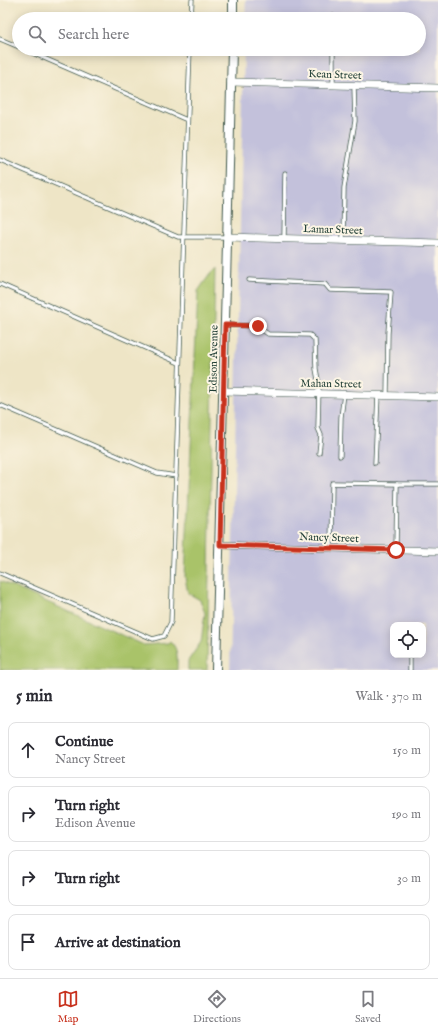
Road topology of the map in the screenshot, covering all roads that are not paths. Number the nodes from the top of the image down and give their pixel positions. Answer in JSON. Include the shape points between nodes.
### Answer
{"nodes":[{"id":1,"x":233,"y":0,"type":"edge"},
{"id":2,"x":190,"y":1,"type":"edge"},
{"id":3,"x":191,"y":12,"type":"edge"},
{"id":4,"x":233,"y":12,"type":"edge"},
{"id":5,"x":0,"y":39,"type":"edge"},
{"id":6,"x":12,"y":44,"type":"edge"},
{"id":7,"x":39,"y":56,"type":"edge"},
{"id":8,"x":190,"y":56,"type":"edge"},
{"id":9,"x":232,"y":56,"type":"edge"},
{"id":10,"x":333,"y":56,"type":"edge"},
{"id":11,"x":232,"y":82,"type":"junction"},
{"id":12,"x":333,"y":85,"type":"junction"},
{"id":13,"x":354,"y":86,"type":"junction"},
{"id":14,"x":438,"y":88,"type":"edge"},
{"id":15,"x":187,"y":120,"type":"junction"},
{"id":16,"x":0,"y":160,"type":"edge"},
{"id":17,"x":285,"y":173,"type":"dead end"},
{"id":18,"x":183,"y":237,"type":"junction"},
{"id":19,"x":227,"y":237,"type":"junction"},
{"id":20,"x":284,"y":238,"type":"junction"},
{"id":21,"x":343,"y":240,"type":"junction"},
{"id":22,"x":438,"y":243,"type":"edge"},
{"id":23,"x":248,"y":280,"type":"dead end"},
{"id":24,"x":0,"y":284,"type":"edge"},
{"id":25,"x":225,"y":325,"type":"junction"},
{"id":26,"x":179,"y":363,"type":"junction"},
{"id":27,"x":224,"y":391,"type":"junction"},
{"id":28,"x":319,"y":394,"type":"junction"},
{"id":29,"x":344,"y":394,"type":"junction"},
{"id":30,"x":378,"y":395,"type":"junction"},
{"id":31,"x":387,"y":395,"type":"junction"},
{"id":32,"x":438,"y":397,"type":"edge"},
{"id":33,"x":0,"y":405,"type":"edge"},
{"id":34,"x":319,"y":453,"type":"dead end"},
{"id":35,"x":340,"y":456,"type":"dead end"},
{"id":36,"x":375,"y":463,"type":"dead end"},
{"id":37,"x":176,"y":476,"type":"junction"},
{"id":38,"x":397,"y":484,"type":"junction"},
{"id":39,"x":438,"y":484,"type":"edge"},
{"id":40,"x":220,"y":545,"type":"junction"},
{"id":41,"x":331,"y":548,"type":"junction"},
{"id":42,"x":396,"y":550,"type":"junction"},
{"id":43,"x":438,"y":551,"type":"edge"},
{"id":44,"x":0,"y":573,"type":"edge"},
{"id":45,"x":410,"y":658,"type":"edge"},
{"id":46,"x":216,"y":670,"type":"edge"},
{"id":47,"x":410,"y":670,"type":"edge"}],
"edges":[{"from":1,"to":4,"type":"street"},
{"from":2,"to":3,"type":"lane"},
{"from":5,"to":6,"type":"lane"},
{"from":7,"to":15,"type":"lane"},
{"from":8,"to":15,"type":"lane"},
{"from":9,"to":11,"type":"street","name":"Edison Avenue"},
{"from":10,"to":12,"type":"lane"},
{"from":11,"to":12,"type":"street","name":"Kean Street"},
{"from":11,"to":19,"type":"street","name":"Edison Avenue"},
{"from":12,"to":13,"type":"street","name":"Kean Street"},
{"from":13,"to":14,"type":"street","name":"Kean Street"},
{"from":13,"to":21,"type":"lane","via":[[355,121],[344,188]]},
{"from":15,"to":18,"type":"lane"},
{"from":16,"to":18,"type":"lane"},
{"from":17,"to":20,"type":"lane"},
{"from":18,"to":19,"type":"lane"},
{"from":18,"to":26,"type":"lane"},
{"from":19,"to":20,"type":"street","name":"Lamar Street"},
{"from":19,"to":25,"type":"street","name":"Edison Avenue"},
{"from":20,"to":21,"type":"street","name":"Lamar Street"},
{"from":21,"to":22,"type":"street","name":"Lamar Street"},
{"from":23,"to":31,"type":"lane","via":[[325,284],[330,290],[391,292]]},
{"from":24,"to":26,"type":"lane"},
{"from":25,"to":27,"type":"street","name":"Edison Avenue"},
{"from":25,"to":28,"type":"lane","via":[[258,326],[268,334],[310,335],[315,340]]},
{"from":26,"to":37,"type":"lane"},
{"from":27,"to":28,"type":"street","name":"Mahan Street"},
{"from":27,"to":40,"type":"street","name":"Edison Avenue"},
{"from":28,"to":29,"type":"street","name":"Mahan Street"},
{"from":28,"to":34,"type":"lane"},
{"from":29,"to":30,"type":"street","name":"Mahan Street"},
{"from":29,"to":35,"type":"lane"},
{"from":30,"to":31,"type":"street","name":"Mahan Street"},
{"from":30,"to":36,"type":"lane"},
{"from":31,"to":32,"type":"street","name":"Mahan Street"},
{"from":33,"to":37,"type":"lane","via":[[158,474]]},
{"from":37,"to":44,"type":"lane","via":[[171,622],[164,636],[153,639]]},
{"from":38,"to":39,"type":"lane"},
{"from":38,"to":41,"type":"lane","via":[[332,483]]},
{"from":38,"to":42,"type":"lane"},
{"from":40,"to":41,"type":"street","name":"Nancy Street"},
{"from":40,"to":46,"type":"street","name":"Edison Avenue"},
{"from":41,"to":42,"type":"street","name":"Nancy Street"},
{"from":42,"to":43,"type":"street","name":"Nancy Street"},
{"from":45,"to":47,"type":"lane"}]}
